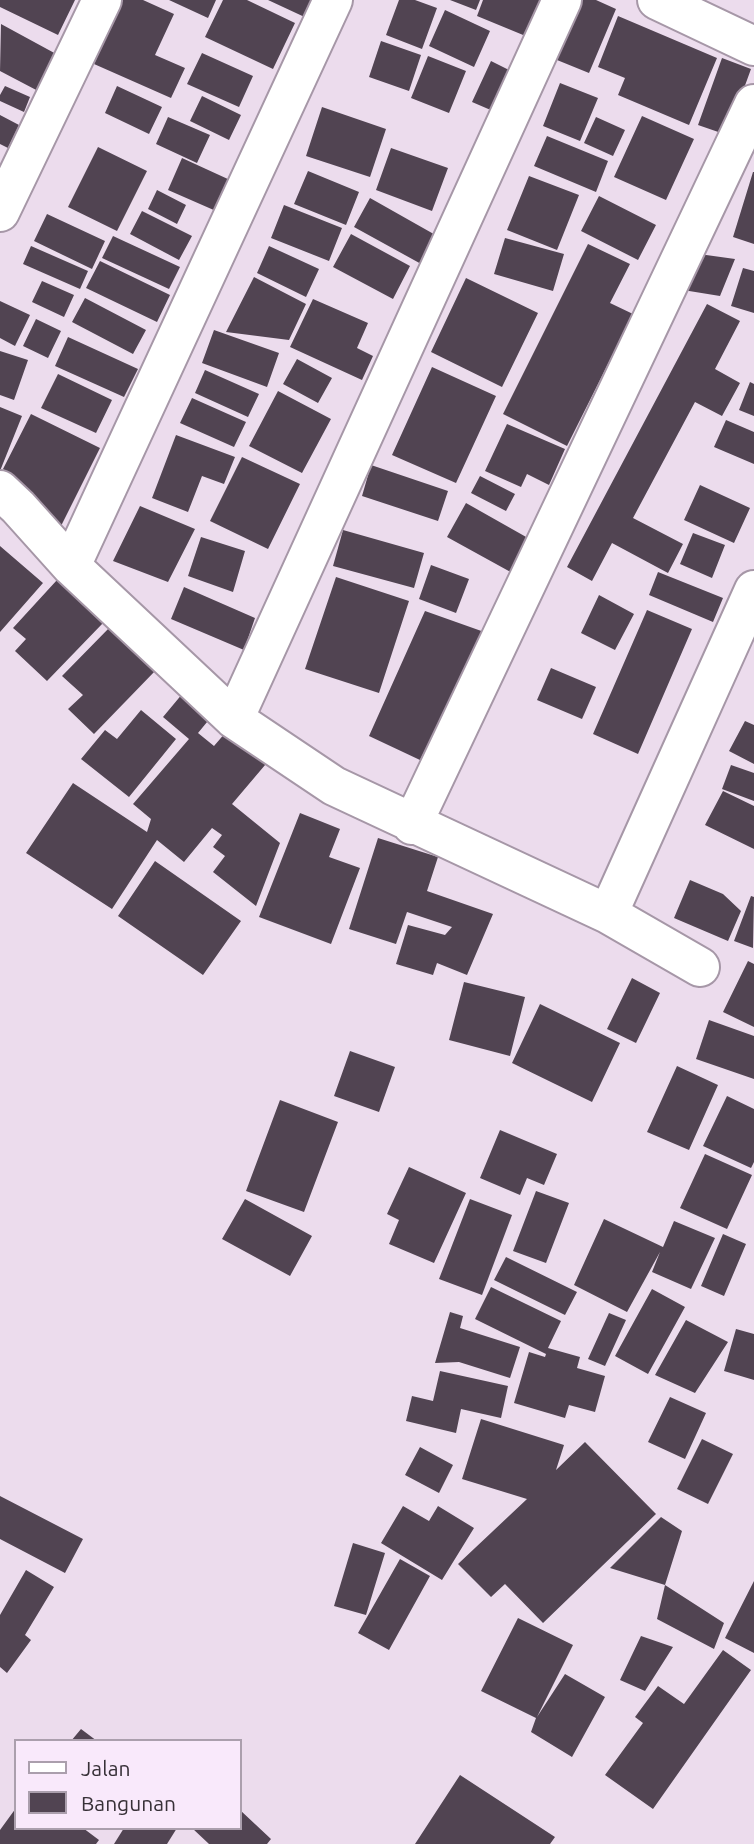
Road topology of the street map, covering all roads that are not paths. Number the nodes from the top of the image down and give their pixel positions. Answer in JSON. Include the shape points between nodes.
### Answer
{"nodes":[{"id":1,"x":102,"y":0,"type":"edge"},
{"id":2,"x":332,"y":0,"type":"edge"},
{"id":3,"x":562,"y":0,"type":"edge"},
{"id":4,"x":657,"y":0,"type":"edge"},
{"id":5,"x":754,"y":46,"type":"edge"},
{"id":6,"x":754,"y":104,"type":"edge"},
{"id":7,"x":0,"y":212,"type":"edge"},
{"id":8,"x":0,"y":490,"type":"edge"},
{"id":9,"x":71,"y":566,"type":"junction"},
{"id":10,"x":754,"y":590,"type":"edge"},
{"id":11,"x":234,"y":719,"type":"junction"},
{"id":12,"x":412,"y":825,"type":"junction"},
{"id":13,"x":608,"y":914,"type":"junction"},
{"id":14,"x":701,"y":967,"type":"dead end"}],
"edges":[{"from":1,"to":7,"type":"street"},
{"from":2,"to":9,"type":"street"},
{"from":3,"to":11,"type":"street"},
{"from":4,"to":5,"type":"street"},
{"from":6,"to":12,"type":"street"},
{"from":8,"to":9,"type":"street"},
{"from":9,"to":11,"type":"street"},
{"from":10,"to":13,"type":"street"},
{"from":11,"to":12,"type":"street","via":[[334,786]]},
{"from":12,"to":13,"type":"street"},
{"from":13,"to":14,"type":"street"}]}
